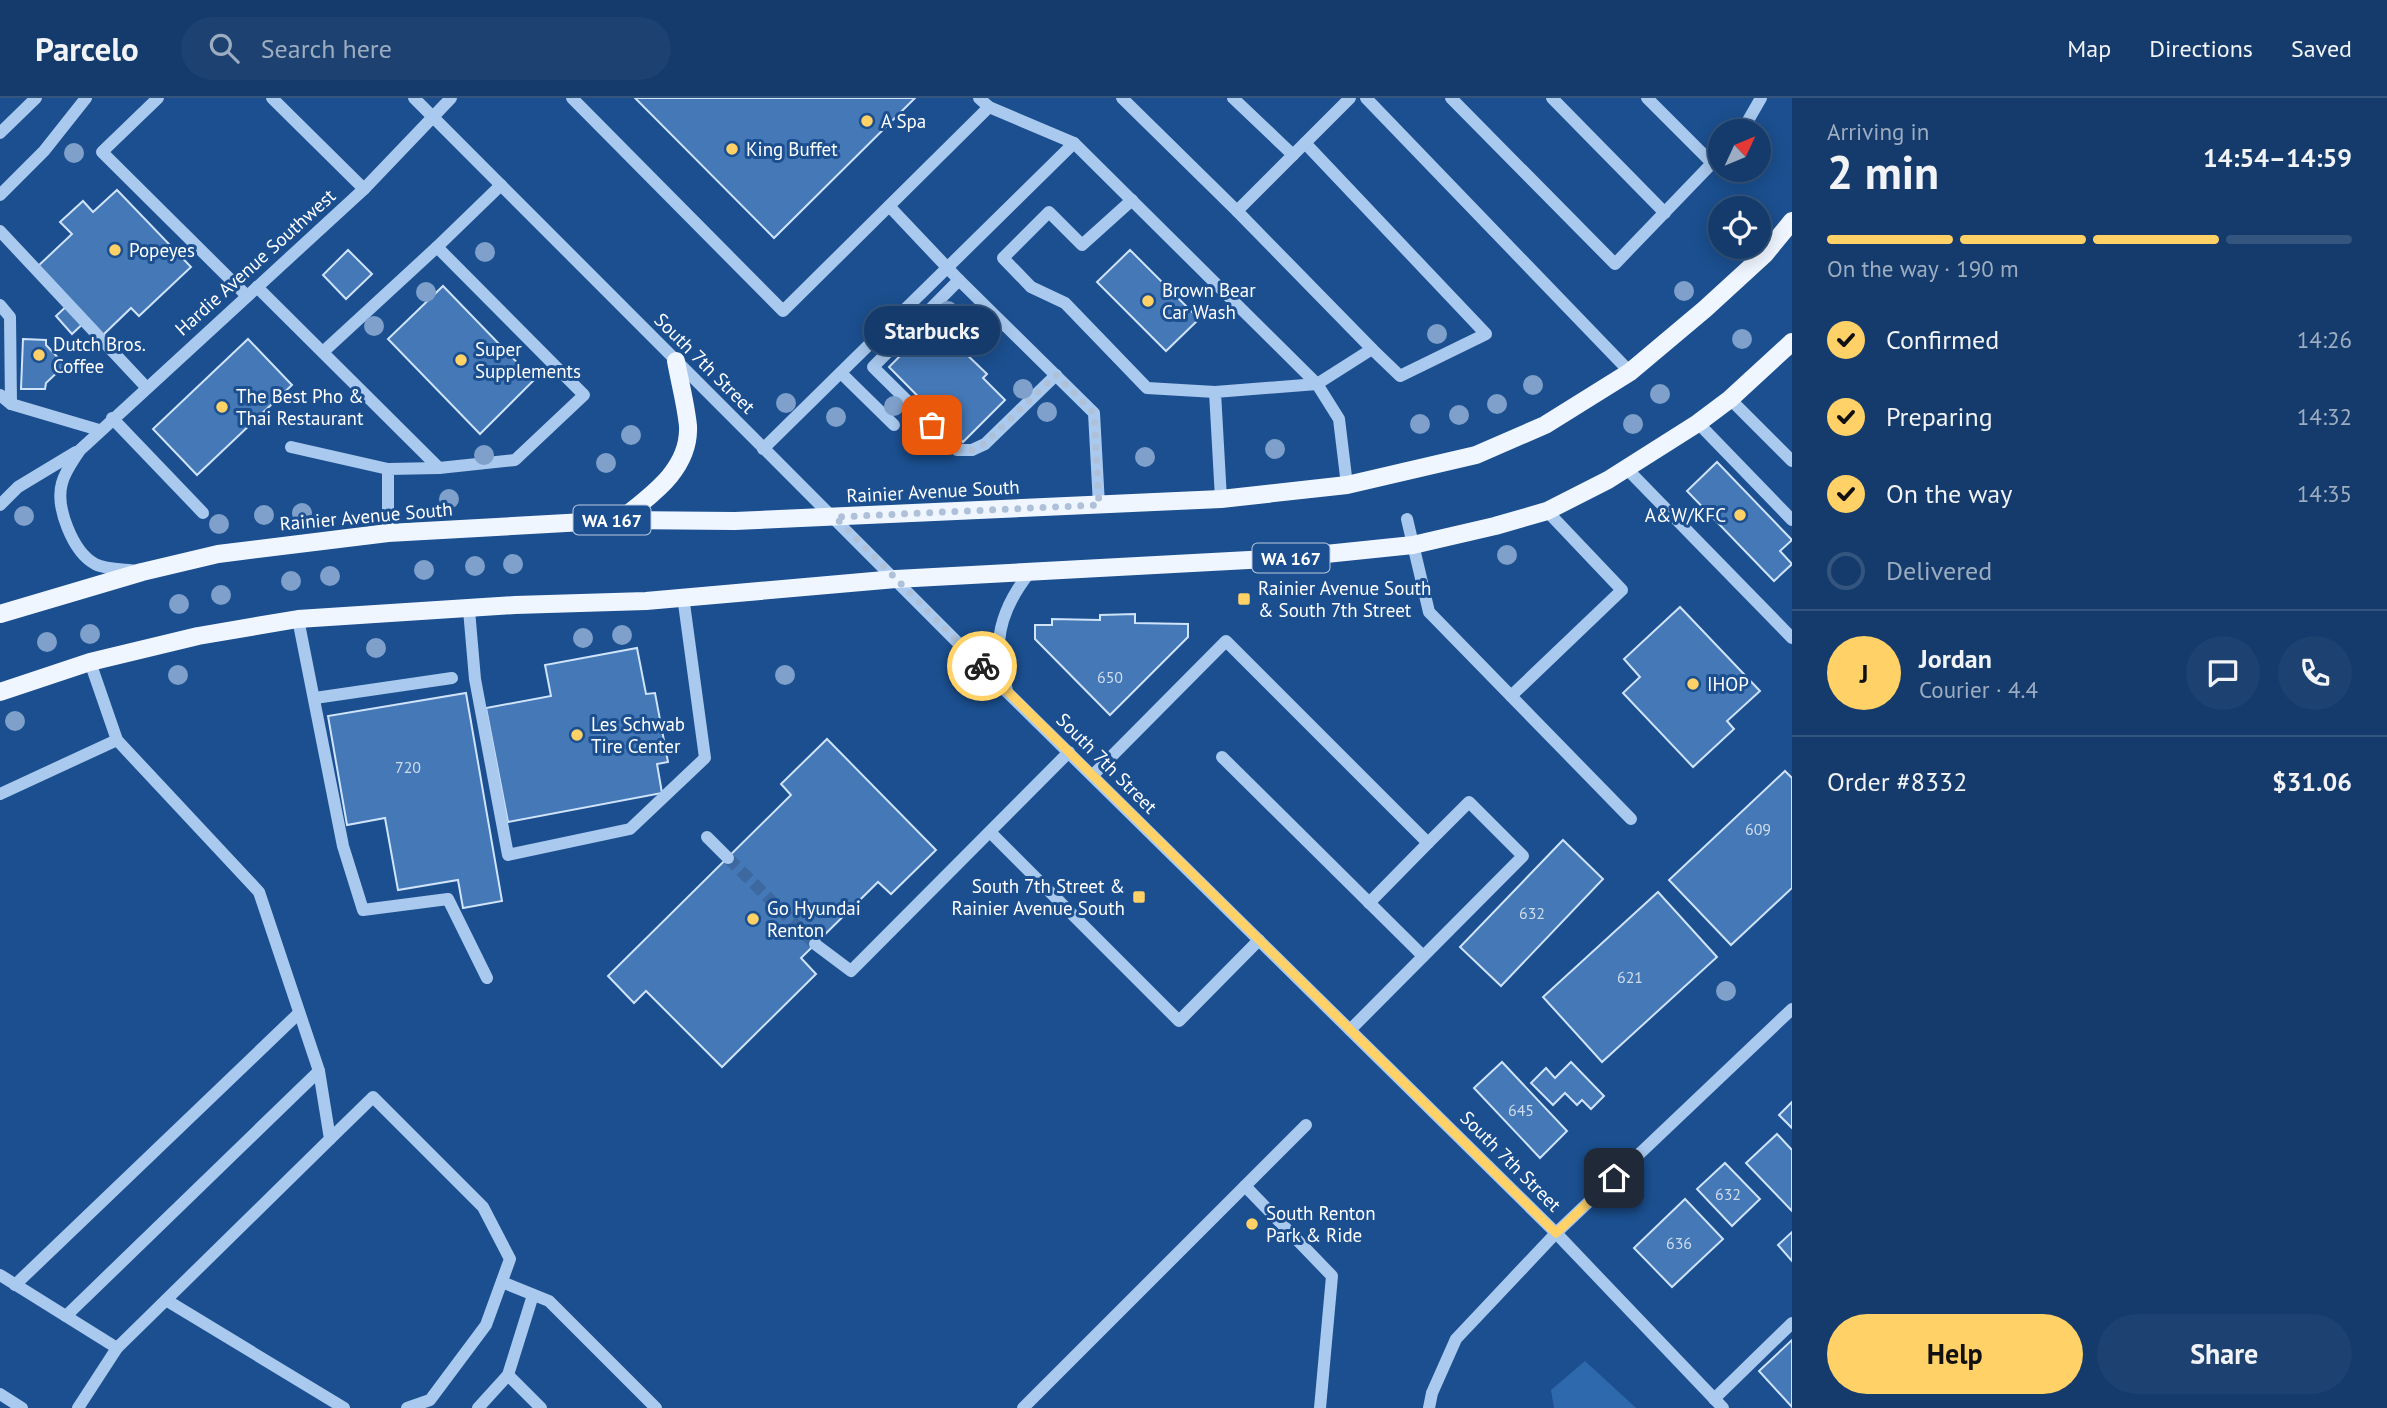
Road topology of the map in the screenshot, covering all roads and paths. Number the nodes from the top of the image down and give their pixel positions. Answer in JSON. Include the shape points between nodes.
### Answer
{"nodes":[{"id":1,"x":36,"y":98,"type":"edge"},
{"id":2,"x":86,"y":98,"type":"edge"},
{"id":3,"x":158,"y":98,"type":"edge"},
{"id":4,"x":272,"y":98,"type":"edge"},
{"id":5,"x":414,"y":98,"type":"edge"},
{"id":6,"x":451,"y":98,"type":"edge"},
{"id":7,"x":572,"y":98,"type":"edge"},
{"id":8,"x":1122,"y":98,"type":"edge"},
{"id":9,"x":1233,"y":98,"type":"edge"},
{"id":10,"x":1350,"y":98,"type":"edge"},
{"id":11,"x":1366,"y":98,"type":"edge"},
{"id":12,"x":1451,"y":98,"type":"edge"},
{"id":13,"x":1552,"y":98,"type":"edge"},
{"id":14,"x":1647,"y":98,"type":"edge"},
{"id":15,"x":1761,"y":98,"type":"edge"},
{"id":16,"x":984,"y":103,"type":"edge"},
{"id":17,"x":433,"y":117,"type":"junction"},
{"id":18,"x":1749,"y":119,"type":"edge"},
{"id":19,"x":0,"y":133,"type":"edge"},
{"id":20,"x":1074,"y":143,"type":"junction"},
{"id":21,"x":1305,"y":143,"type":"junction"},
{"id":22,"x":1708,"y":152,"type":"edge"},
{"id":23,"x":1293,"y":155,"type":"junction"},
{"id":24,"x":1708,"y":167,"type":"edge"},
{"id":25,"x":501,"y":185,"type":"junction"},
{"id":26,"x":363,"y":189,"type":"junction"},
{"id":27,"x":0,"y":195,"type":"edge"},
{"id":28,"x":1132,"y":200,"type":"junction"},
{"id":29,"x":889,"y":206,"type":"junction"},
{"id":30,"x":1237,"y":211,"type":"junction"},
{"id":31,"x":1665,"y":213,"type":"junction"},
{"id":32,"x":1792,"y":221,"type":"edge"},
{"id":33,"x":0,"y":231,"type":"edge"},
{"id":34,"x":437,"y":247,"type":"junction"},
{"id":35,"x":948,"y":268,"type":"junction"},
{"id":36,"x":959,"y":280,"type":"junction"},
{"id":37,"x":252,"y":291,"type":"junction"},
{"id":38,"x":0,"y":305,"type":"edge"},
{"id":39,"x":1792,"y":342,"type":"edge"},
{"id":40,"x":1372,"y":349,"type":"junction"},
{"id":41,"x":323,"y":352,"type":"junction"},
{"id":42,"x":677,"y":361,"type":"junction"},
{"id":43,"x":1630,"y":372,"type":"junction"},
{"id":44,"x":841,"y":373,"type":"junction"},
{"id":45,"x":1056,"y":375,"type":"junction"},
{"id":46,"x":1317,"y":384,"type":"junction"},
{"id":47,"x":146,"y":387,"type":"junction"},
{"id":48,"x":1215,"y":392,"type":"junction"},
{"id":49,"x":0,"y":395,"type":"edge"},
{"id":50,"x":1730,"y":398,"type":"junction"},
{"id":51,"x":11,"y":404,"type":"junction"},
{"id":52,"x":112,"y":418,"type":"junction"},
{"id":53,"x":1698,"y":423,"type":"junction"},
{"id":54,"x":894,"y":425,"type":"dead end"},
{"id":55,"x":99,"y":430,"type":"junction"},
{"id":56,"x":291,"y":447,"type":"dead end"},
{"id":57,"x":763,"y":449,"type":"junction"},
{"id":58,"x":80,"y":450,"type":"junction"},
{"id":59,"x":1792,"y":461,"type":"edge"},
{"id":60,"x":439,"y":468,"type":"junction"},
{"id":61,"x":388,"y":469,"type":"junction"},
{"id":62,"x":1626,"y":469,"type":"junction"},
{"id":63,"x":1347,"y":485,"type":"junction"},
{"id":64,"x":1221,"y":499,"type":"junction"},
{"id":65,"x":0,"y":505,"type":"edge"},
{"id":66,"x":1099,"y":505,"type":"junction"},
{"id":67,"x":1547,"y":511,"type":"junction"},
{"id":68,"x":204,"y":513,"type":"dead end"},
{"id":69,"x":835,"y":517,"type":"junction"},
{"id":70,"x":1407,"y":519,"type":"dead end"},
{"id":71,"x":620,"y":520,"type":"junction"},
{"id":72,"x":1792,"y":520,"type":"edge"},
{"id":73,"x":388,"y":533,"type":"junction"},
{"id":74,"x":1413,"y":545,"type":"junction"},
{"id":75,"x":142,"y":572,"type":"junction"},
{"id":76,"x":1030,"y":572,"type":"junction"},
{"id":77,"x":896,"y":579,"type":"junction"},
{"id":78,"x":683,"y":596,"type":"junction"},
{"id":79,"x":469,"y":610,"type":"junction"},
{"id":80,"x":0,"y":614,"type":"edge"},
{"id":81,"x":298,"y":619,"type":"junction"},
{"id":82,"x":1792,"y":638,"type":"edge"},
{"id":83,"x":90,"y":662,"type":"junction"},
{"id":84,"x":452,"y":678,"type":"dead end"},
{"id":85,"x":0,"y":692,"type":"edge"},
{"id":86,"x":1007,"y":692,"type":"junction"},
{"id":87,"x":1511,"y":696,"type":"junction"},
{"id":88,"x":315,"y":698,"type":"junction"},
{"id":89,"x":117,"y":740,"type":"junction"},
{"id":90,"x":1069,"y":752,"type":"junction"},
{"id":91,"x":1222,"y":757,"type":"dead end"},
{"id":92,"x":1093,"y":775,"type":"junction"},
{"id":93,"x":0,"y":794,"type":"edge"},
{"id":94,"x":1631,"y":819,"type":"dead end"},
{"id":95,"x":990,"y":832,"type":"junction"},
{"id":96,"x":707,"y":837,"type":"dead end"},
{"id":97,"x":1428,"y":843,"type":"junction"},
{"id":98,"x":728,"y":858,"type":"tunnel mouth"},
{"id":99,"x":1368,"y":903,"type":"junction"},
{"id":100,"x":1259,"y":940,"type":"junction"},
{"id":101,"x":815,"y":944,"type":"tunnel mouth"},
{"id":102,"x":1423,"y":957,"type":"junction"},
{"id":103,"x":487,"y":978,"type":"dead end"},
{"id":104,"x":1792,"y":1009,"type":"edge"},
{"id":105,"x":299,"y":1013,"type":"junction"},
{"id":106,"x":1350,"y":1030,"type":"junction"},
{"id":107,"x":318,"y":1071,"type":"junction"},
{"id":108,"x":1306,"y":1125,"type":"dead end"},
{"id":109,"x":330,"y":1139,"type":"junction"},
{"id":110,"x":1245,"y":1186,"type":"junction"},
{"id":111,"x":1556,"y":1233,"type":"junction"},
{"id":112,"x":0,"y":1275,"type":"edge"},
{"id":113,"x":502,"y":1282,"type":"junction"},
{"id":114,"x":15,"y":1285,"type":"junction"},
{"id":115,"x":533,"y":1295,"type":"junction"},
{"id":116,"x":166,"y":1300,"type":"junction"},
{"id":117,"x":66,"y":1316,"type":"junction"},
{"id":118,"x":1792,"y":1324,"type":"edge"},
{"id":119,"x":117,"y":1348,"type":"junction"},
{"id":120,"x":508,"y":1375,"type":"junction"},
{"id":121,"x":0,"y":1394,"type":"edge"},
{"id":122,"x":1719,"y":1403,"type":"edge"},
{"id":123,"x":22,"y":1408,"type":"edge"},
{"id":124,"x":78,"y":1408,"type":"edge"},
{"id":125,"x":344,"y":1408,"type":"edge"},
{"id":126,"x":407,"y":1408,"type":"edge"},
{"id":127,"x":478,"y":1408,"type":"edge"},
{"id":128,"x":541,"y":1408,"type":"edge"},
{"id":129,"x":656,"y":1408,"type":"edge"},
{"id":130,"x":1023,"y":1408,"type":"edge"},
{"id":131,"x":1320,"y":1408,"type":"edge"},
{"id":132,"x":1429,"y":1408,"type":"edge"}],
"edges":[{"from":1,"to":19,"type":"street"},
{"from":2,"to":27,"type":"street","via":[[44,151]]},
{"from":3,"to":37,"type":"street","via":[[102,152]]},
{"from":4,"to":26,"type":"street"},
{"from":5,"to":17,"type":"street","name":"South 7th Street"},
{"from":6,"to":17,"type":"street","name":"Hardie Avenue Southwest"},
{"from":7,"to":29,"type":"street","via":[[783,311]]},
{"from":8,"to":30,"type":"street"},
{"from":9,"to":23,"type":"street"},
{"from":10,"to":21,"type":"street"},
{"from":11,"to":43,"type":"street"},
{"from":12,"to":31,"type":"street","via":[[1615,264]]},
{"from":13,"to":31,"type":"street"},
{"from":14,"to":22,"type":"street"},
{"from":15,"to":18,"type":"street"},
{"from":16,"to":20,"type":"street"},
{"from":16,"to":29,"type":"street"},
{"from":17,"to":25,"type":"street","name":"South 7th Street"},
{"from":17,"to":26,"type":"street","name":"Hardie Avenue Southwest"},
{"from":20,"to":28,"type":"street"},
{"from":20,"to":35,"type":"street"},
{"from":21,"to":23,"type":"street"},
{"from":21,"to":40,"type":"street","via":[[1486,334],[1400,376]]},
{"from":23,"to":30,"type":"street"},
{"from":24,"to":31,"type":"street"},
{"from":25,"to":34,"type":"street"},
{"from":25,"to":42,"type":"street","name":"South 7th Street"},
{"from":26,"to":37,"type":"street","name":"Hardie Avenue Southwest"},
{"from":28,"to":46,"type":"street"},
{"from":28,"to":48,"type":"street","via":[[1082,245],[1049,212],[1003,258],[1031,287],[1065,303],[1147,388]]},
{"from":29,"to":35,"type":"street"},
{"from":30,"to":40,"type":"street"},
{"from":32,"to":43,"type":"main road","name":"Rainier Avenue South","number":"WA 167","via":[[1765,254],[1706,309]]},
{"from":33,"to":47,"type":"street"},
{"from":34,"to":41,"type":"street"},
{"from":34,"to":60,"type":"street","via":[[584,395],[514,460]]},
{"from":35,"to":36,"type":"street"},
{"from":35,"to":44,"type":"street"},
{"from":36,"to":45,"type":"street"},
{"from":36,"to":45,"type":"street","via":[[873,366],[957,450],[972,450],[985,443]]},
{"from":37,"to":41,"type":"street"},
{"from":37,"to":47,"type":"street","name":"Hardie Avenue Southwest"},
{"from":38,"to":51,"type":"street","via":[[10,317]]},
{"from":39,"to":50,"type":"main road","number":"WA 167"},
{"from":40,"to":46,"type":"street"},
{"from":41,"to":60,"type":"street"},
{"from":42,"to":57,"type":"street","name":"South 7th Street"},
{"from":42,"to":71,"type":"main road","via":[[687,441],[676,469],[661,487]]},
{"from":43,"to":63,"type":"main road","name":"Rainier Avenue South","number":"WA 167","via":[[1545,425],[1476,455]]},
{"from":44,"to":54,"type":"street"},
{"from":44,"to":57,"type":"street"},
{"from":45,"to":66,"type":"street","via":[[1094,413]]},
{"from":46,"to":48,"type":"street"},
{"from":46,"to":63,"type":"street","via":[[1339,419]]},
{"from":47,"to":52,"type":"street","name":"Hardie Avenue Southwest"},
{"from":48,"to":64,"type":"street"},
{"from":49,"to":51,"type":"street"},
{"from":50,"to":53,"type":"main road","number":"WA 167"},
{"from":50,"to":59,"type":"street"},
{"from":51,"to":55,"type":"street"},
{"from":52,"to":55,"type":"street","name":"Hardie Avenue Southwest"},
{"from":52,"to":68,"type":"street"},
{"from":53,"to":62,"type":"main road","number":"WA 167"},
{"from":53,"to":72,"type":"street"},
{"from":55,"to":58,"type":"street","name":"Hardie Avenue Southwest"},
{"from":56,"to":61,"type":"street"},
{"from":57,"to":69,"type":"street","name":"South 7th Street"},
{"from":58,"to":65,"type":"street","name":"Hardie Avenue Southwest","via":[[18,488]]},
{"from":58,"to":75,"type":"street","name":"Hardie Avenue Southwest","via":[[61,486],[66,525],[77,548],[96,565]]},
{"from":60,"to":61,"type":"street"},
{"from":61,"to":73,"type":"street"},
{"from":62,"to":67,"type":"main road","number":"WA 167"},
{"from":62,"to":82,"type":"street"},
{"from":63,"to":64,"type":"main road","name":"Rainier Avenue South","number":"WA 167"},
{"from":64,"to":66,"type":"main road","name":"Rainier Avenue South","number":"WA 167"},
{"from":66,"to":69,"type":"main road","name":"Rainier Avenue South","number":"WA 167"},
{"from":67,"to":74,"type":"main road","number":"WA 167"},
{"from":67,"to":87,"type":"street","via":[[1622,590]]},
{"from":69,"to":71,"type":"main road","name":"Rainier Avenue South","number":"WA 167"},
{"from":69,"to":77,"type":"street","name":"South 7th Street"},
{"from":70,"to":74,"type":"street"},
{"from":71,"to":73,"type":"main road","name":"Rainier Avenue South","number":"WA 167"},
{"from":73,"to":75,"type":"main road","name":"Rainier Avenue South","number":"WA 167","via":[[218,554]]},
{"from":74,"to":76,"type":"main road","number":"WA 167","via":[[1287,558]]},
{"from":74,"to":87,"type":"street","via":[[1429,612]]},
{"from":75,"to":80,"type":"main road","name":"Rainier Avenue South","number":"WA 167"},
{"from":76,"to":77,"type":"main road","number":"WA 167"},
{"from":76,"to":86,"type":"street","via":[[1006,611],[999,643]]},
{"from":77,"to":78,"type":"main road","number":"WA 167"},
{"from":77,"to":86,"type":"street","name":"South 7th Street"},
{"from":78,"to":79,"type":"main road","number":"WA 167"},
{"from":78,"to":79,"type":"street","via":[[705,758],[630,829],[508,855],[475,678]]},
{"from":79,"to":81,"type":"main road","number":"WA 167"},
{"from":81,"to":83,"type":"main road","number":"WA 167","via":[[198,636]]},
{"from":81,"to":88,"type":"street"},
{"from":83,"to":85,"type":"main road","number":"WA 167"},
{"from":83,"to":89,"type":"street"},
{"from":84,"to":88,"type":"street"},
{"from":86,"to":90,"type":"street","name":"South 7th Street"},
{"from":87,"to":94,"type":"street"},
{"from":88,"to":103,"type":"street","via":[[343,846],[363,910],[448,899]]},
{"from":89,"to":93,"type":"street"},
{"from":89,"to":105,"type":"street","via":[[259,892]]},
{"from":90,"to":92,"type":"street","name":"South 7th Street"},
{"from":90,"to":95,"type":"street"},
{"from":91,"to":99,"type":"street"},
{"from":92,"to":97,"type":"street","via":[[1226,641]]},
{"from":92,"to":100,"type":"street","name":"South 7th Street"},
{"from":95,"to":100,"type":"street","via":[[1179,1021]]},
{"from":95,"to":101,"type":"street","via":[[851,971]]},
{"from":96,"to":98,"type":"street"},
{"from":97,"to":99,"type":"street"},
{"from":97,"to":102,"type":"street","via":[[1469,802],[1523,856]]},
{"from":99,"to":102,"type":"street"},
{"from":100,"to":106,"type":"street","name":"South 7th Street"},
{"from":102,"to":106,"type":"street"},
{"from":104,"to":111,"type":"street"},
{"from":105,"to":107,"type":"street"},
{"from":105,"to":114,"type":"street"},
{"from":106,"to":111,"type":"street","name":"South 7th Street"},
{"from":107,"to":109,"type":"street"},
{"from":107,"to":117,"type":"street"},
{"from":108,"to":110,"type":"street"},
{"from":109,"to":113,"type":"street","via":[[373,1097],[483,1208],[510,1259]]},
{"from":109,"to":116,"type":"street"},
{"from":110,"to":130,"type":"street"},
{"from":110,"to":131,"type":"street","via":[[1332,1276]]},
{"from":111,"to":122,"type":"street","name":"South 7th Street"},
{"from":111,"to":132,"type":"street","via":[[1456,1339]]},
{"from":112,"to":114,"type":"street"},
{"from":113,"to":115,"type":"street"},
{"from":113,"to":126,"type":"street","via":[[486,1325],[430,1400]]},
{"from":114,"to":117,"type":"street"},
{"from":115,"to":120,"type":"street"},
{"from":115,"to":129,"type":"street","via":[[549,1301]]},
{"from":116,"to":119,"type":"street"},
{"from":116,"to":125,"type":"street"},
{"from":117,"to":119,"type":"street"},
{"from":118,"to":122,"type":"street"},
{"from":119,"to":124,"type":"street"},
{"from":120,"to":127,"type":"street"},
{"from":120,"to":128,"type":"street"},
{"from":121,"to":123,"type":"street"}]}
